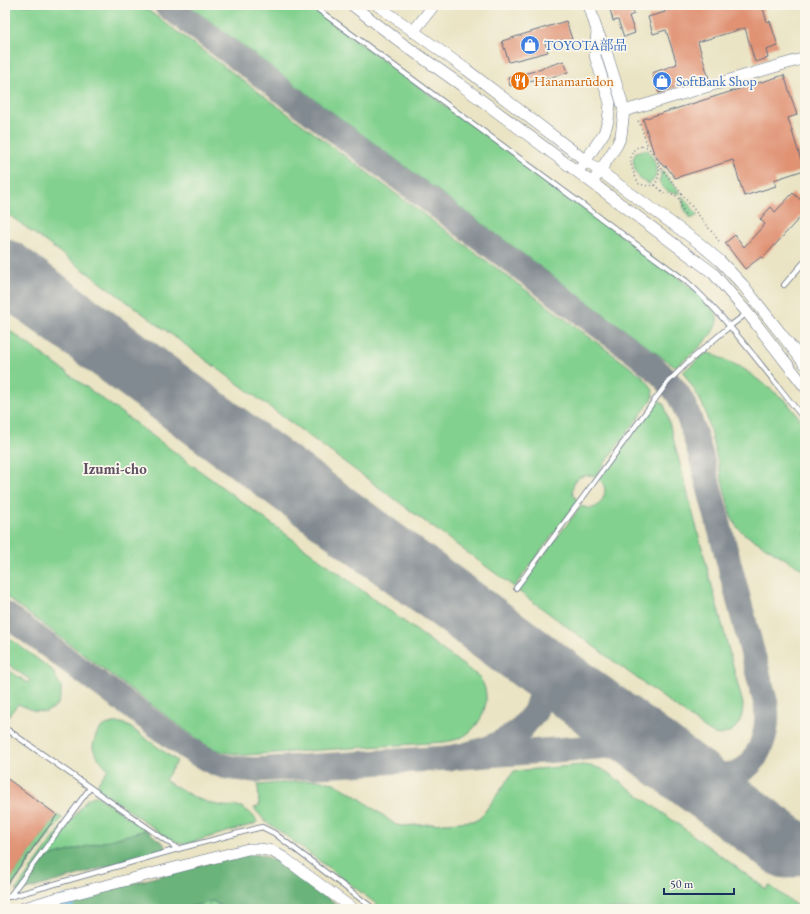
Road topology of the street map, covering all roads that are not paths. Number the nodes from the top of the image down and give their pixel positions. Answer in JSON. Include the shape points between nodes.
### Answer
{"nodes":[{"id":1,"x":312,"y":5,"type":"edge"},
{"id":2,"x":352,"y":5,"type":"edge"},
{"id":3,"x":377,"y":5,"type":"edge"},
{"id":4,"x":434,"y":5,"type":"edge"},
{"id":5,"x":589,"y":5,"type":"edge"},
{"id":6,"x":597,"y":31,"type":"junction"},
{"id":7,"x":413,"y":32,"type":"junction"},
{"id":8,"x":805,"y":58,"type":"edge"},
{"id":9,"x":624,"y":111,"type":"junction"},
{"id":10,"x":586,"y":161,"type":"junction"},
{"id":11,"x":578,"y":172,"type":"junction"},
{"id":12,"x":600,"y":172,"type":"junction"},
{"id":13,"x":592,"y":183,"type":"junction"},
{"id":14,"x":805,"y":261,"type":"edge"},
{"id":15,"x":784,"y":285,"type":"dead end"},
{"id":16,"x":742,"y":317,"type":"dead end"},
{"id":17,"x":730,"y":326,"type":"junction"},
{"id":18,"x":805,"y":364,"type":"edge"},
{"id":19,"x":805,"y":387,"type":"edge"},
{"id":20,"x":805,"y":420,"type":"edge"},
{"id":21,"x":516,"y":588,"type":"dead end"},
{"id":22,"x":5,"y":728,"type":"edge"},
{"id":23,"x":90,"y":788,"type":"junction"},
{"id":24,"x":178,"y":849,"type":"junction"},
{"id":25,"x":6,"y":897,"type":"edge"},
{"id":26,"x":21,"y":909,"type":"edge"},
{"id":27,"x":353,"y":909,"type":"edge"},
{"id":28,"x":374,"y":909,"type":"edge"}],
"edges":[{"from":1,"to":17,"type":"lane","via":[[686,281]]},
{"from":2,"to":11,"type":"street"},
{"from":3,"to":7,"type":"street"},
{"from":4,"to":7,"type":"street"},
{"from":5,"to":6,"type":"street"},
{"from":6,"to":9,"type":"street","via":[[606,48]]},
{"from":6,"to":10,"type":"street","via":[[595,56],[610,103],[604,133]]},
{"from":7,"to":10,"type":"street"},
{"from":8,"to":9,"type":"street"},
{"from":9,"to":12,"type":"street","via":[[621,136]]},
{"from":10,"to":11,"type":"street"},
{"from":10,"to":12,"type":"street"},
{"from":11,"to":13,"type":"street"},
{"from":12,"to":13,"type":"street"},
{"from":12,"to":18,"type":"street","via":[[720,261],[742,284]]},
{"from":13,"to":19,"type":"street","via":[[712,273],[750,316]]},
{"from":14,"to":15,"type":"lane"},
{"from":16,"to":17,"type":"lane"},
{"from":17,"to":20,"type":"lane"},
{"from":17,"to":21,"type":"lane","via":[[668,382]]},
{"from":22,"to":23,"type":"lane"},
{"from":23,"to":24,"type":"lane"},
{"from":23,"to":25,"type":"lane"},
{"from":24,"to":25,"type":"lane"},
{"from":24,"to":28,"type":"lane","via":[[262,827],[274,833]]},
{"from":26,"to":27,"type":"street","via":[[248,849],[272,851]]}]}
